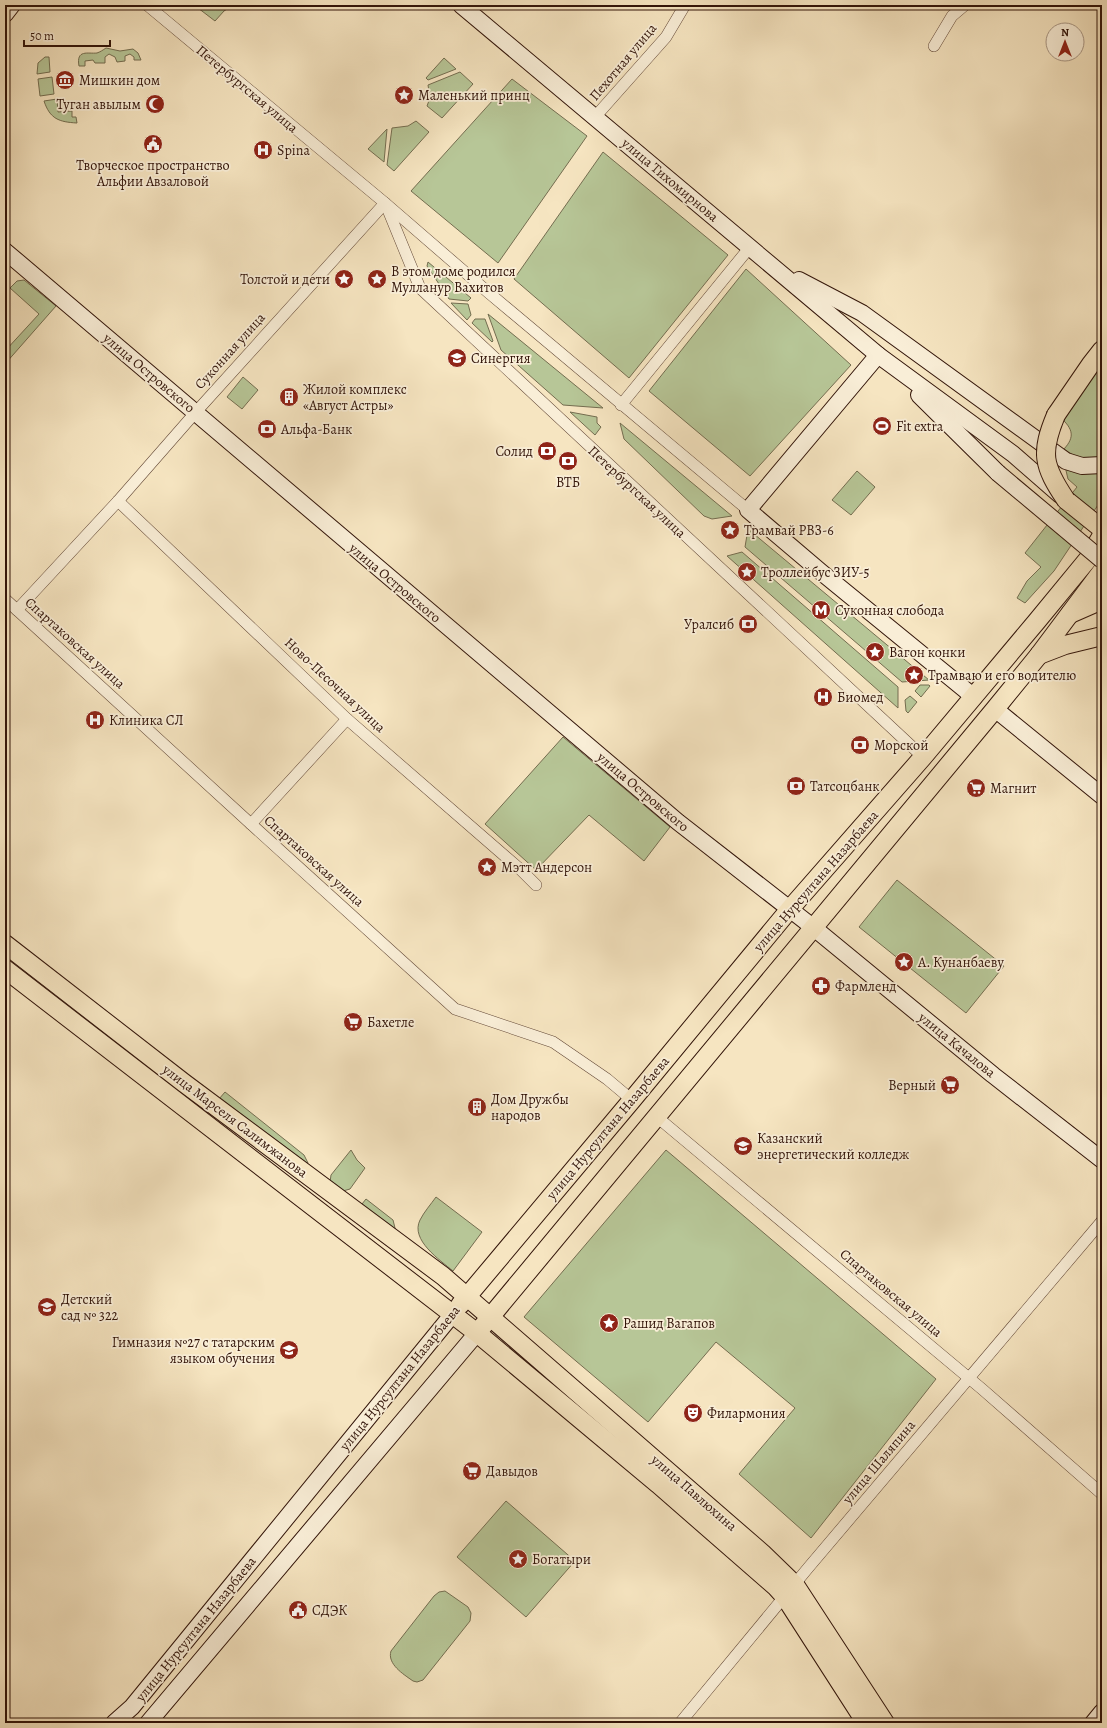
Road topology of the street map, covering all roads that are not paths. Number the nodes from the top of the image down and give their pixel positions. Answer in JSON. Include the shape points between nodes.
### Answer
{"nodes":[{"id":1,"x":12,"y":5,"type":"edge"},
{"id":2,"x":147,"y":5,"type":"edge"},
{"id":3,"x":461,"y":5,"type":"edge"},
{"id":4,"x":684,"y":5,"type":"edge"},
{"id":5,"x":965,"y":5,"type":"edge"},
{"id":6,"x":5,"y":14,"type":"edge"},
{"id":7,"x":934,"y":46,"type":"dead end"},
{"id":8,"x":596,"y":117,"type":"junction"},
{"id":9,"x":385,"y":203,"type":"junction"},
{"id":10,"x":750,"y":247,"type":"junction"},
{"id":11,"x":5,"y":251,"type":"edge"},
{"id":12,"x":774,"y":267,"type":"junction"},
{"id":13,"x":1102,"y":350,"type":"edge"},
{"id":14,"x":878,"y":355,"type":"junction"},
{"id":15,"x":622,"y":404,"type":"junction"},
{"id":16,"x":195,"y":412,"type":"junction"},
{"id":17,"x":1102,"y":465,"type":"edge"},
{"id":18,"x":1066,"y":500,"type":"junction"},
{"id":19,"x":118,"y":501,"type":"junction"},
{"id":20,"x":748,"y":510,"type":"junction"},
{"id":21,"x":1102,"y":529,"type":"edge"},
{"id":22,"x":1102,"y":535,"type":"edge"},
{"id":23,"x":1102,"y":560,"type":"edge"},
{"id":24,"x":1102,"y":571,"type":"edge"},
{"id":25,"x":5,"y":599,"type":"edge"},
{"id":26,"x":1102,"y":600,"type":"edge"},
{"id":27,"x":17,"y":610,"type":"junction"},
{"id":28,"x":1069,"y":614,"type":"junction"},
{"id":29,"x":1102,"y":636,"type":"edge"},
{"id":30,"x":1039,"y":655,"type":"junction"},
{"id":31,"x":974,"y":697,"type":"junction"},
{"id":32,"x":995,"y":709,"type":"junction"},
{"id":33,"x":348,"y":719,"type":"junction"},
{"id":34,"x":923,"y":757,"type":"junction"},
{"id":35,"x":1102,"y":796,"type":"edge"},
{"id":36,"x":251,"y":824,"type":"junction"},
{"id":37,"x":536,"y":885,"type":"dead end"},
{"id":38,"x":789,"y":910,"type":"junction"},
{"id":39,"x":814,"y":928,"type":"junction"},
{"id":40,"x":5,"y":944,"type":"edge"},
{"id":41,"x":5,"y":969,"type":"edge"},
{"id":42,"x":632,"y":1100,"type":"junction"},
{"id":43,"x":657,"y":1117,"type":"junction"},
{"id":44,"x":1102,"y":1160,"type":"edge"},
{"id":45,"x":1102,"y":1221,"type":"edge"},
{"id":46,"x":466,"y":1296,"type":"junction"},
{"id":47,"x":452,"y":1315,"type":"junction"},
{"id":48,"x":490,"y":1317,"type":"junction"},
{"id":49,"x":477,"y":1334,"type":"junction"},
{"id":50,"x":969,"y":1378,"type":"junction"},
{"id":51,"x":1102,"y":1494,"type":"edge"},
{"id":52,"x":790,"y":1591,"type":"junction"},
{"id":53,"x":1102,"y":1712,"type":"edge"},
{"id":54,"x":114,"y":1723,"type":"edge"},
{"id":55,"x":148,"y":1723,"type":"edge"},
{"id":56,"x":680,"y":1723,"type":"edge"},
{"id":57,"x":866,"y":1723,"type":"edge"},
{"id":58,"x":885,"y":1723,"type":"edge"},
{"id":59,"x":1093,"y":1723,"type":"edge"}],
"edges":[{"from":1,"to":6,"type":"main road"},
{"from":2,"to":9,"type":"street","name":"Петербургская улица"},
{"from":3,"to":8,"type":"main road","name":"улица Тихомирнова"},
{"from":4,"to":8,"type":"street","name":"Пехотная улица","via":[[666,36]]},
{"from":5,"to":7,"type":"street","via":[[952,16]]},
{"from":8,"to":10,"type":"main road","name":"улица Тихомирнова"},
{"from":9,"to":15,"type":"street","name":"Петербургская улица"},
{"from":9,"to":16,"type":"street","name":"Суконная улица"},
{"from":9,"to":34,"type":"street","name":"Петербургская улица","via":[[420,288]]},
{"from":10,"to":12,"type":"main road","name":"улица Тихомирнова"},
{"from":10,"to":15,"type":"street"},
{"from":11,"to":16,"type":"main road","name":"улица Островского"},
{"from":12,"to":14,"type":"main road","name":"улица Тихомирнова"},
{"from":12,"to":17,"type":"main road","via":[[862,313],[1066,461],[1082,466]]},
{"from":13,"to":18,"type":"main road","bridge":true,"via":[[1056,415],[1048,433],[1046,465]]},
{"from":14,"to":18,"type":"main road","bridge":true,"via":[[1013,454]]},
{"from":14,"to":20,"type":"main road"},
{"from":14,"to":23,"type":"main road","bridge":true,"via":[[998,473]]},
{"from":15,"to":20,"type":"street","name":"Петербургская улица"},
{"from":16,"to":19,"type":"street","name":"Суконная улица"},
{"from":16,"to":38,"type":"main road","name":"улица Островского","via":[[678,822]]},
{"from":18,"to":21,"type":"main road"},
{"from":19,"to":27,"type":"street","name":"Суконная улица"},
{"from":19,"to":33,"type":"street","name":"Ново-Песочная улица"},
{"from":20,"to":31,"type":"main road","name":"Петербургская улица"},
{"from":22,"to":31,"type":"main road","name":"улица Нурсултана Назарбаева","via":[[1088,559]]},
{"from":24,"to":28,"type":"main road","name":"улица Нурсултана Назарбаева"},
{"from":25,"to":27,"type":"street","name":"Спартаковская улица"},
{"from":26,"to":28,"type":"main road"},
{"from":27,"to":36,"type":"street","name":"Спартаковская улица"},
{"from":28,"to":30,"type":"main road","name":"улица Нурсултана Назарбаева"},
{"from":29,"to":30,"type":"main road","via":[[1065,645]]},
{"from":30,"to":32,"type":"main road","name":"улица Нурсултана Назарбаева"},
{"from":31,"to":34,"type":"main road","name":"улица Нурсултана Назарбаева"},
{"from":32,"to":35,"type":"main road"},
{"from":32,"to":39,"type":"main road","name":"улица Нурсултана Назарбаева"},
{"from":33,"to":36,"type":"street"},
{"from":33,"to":37,"type":"street","name":"Ново-Песочная улица"},
{"from":34,"to":38,"type":"main road","name":"улица Нурсултана Назарбаева"},
{"from":36,"to":42,"type":"street","name":"Спартаковская улица","via":[[455,1008],[553,1042],[607,1079]]},
{"from":38,"to":39,"type":"main road","name":"улица Островского"},
{"from":38,"to":42,"type":"main road","name":"улица Нурсултана Назарбаева"},
{"from":39,"to":43,"type":"main road","name":"улица Нурсултана Назарбаева"},
{"from":39,"to":44,"type":"main road","name":"улица Качалова"},
{"from":40,"to":46,"type":"main road","name":"улица Марселя Салимжанова"},
{"from":41,"to":47,"type":"main road","name":"улица Павлюхина"},
{"from":42,"to":46,"type":"main road","name":"улица Нурсултана Назарбаева"},
{"from":43,"to":48,"type":"main road","name":"улица Нурсултана Назарбаева"},
{"from":43,"to":50,"type":"street","name":"Спартаковская улица"},
{"from":45,"to":50,"type":"street","name":"улица Шаляпина"},
{"from":46,"to":47,"type":"main road","name":"улица Нурсултана Назарбаева"},
{"from":46,"to":48,"type":"main road","name":"улица Павлюхина"},
{"from":47,"to":49,"type":"main road","name":"улица Павлюхина"},
{"from":47,"to":54,"type":"main road","name":"улица Нурсултана Назарбаева","via":[[132,1707]]},
{"from":48,"to":49,"type":"main road","name":"улица Нурсултана Назарбаева"},
{"from":48,"to":52,"type":"main road","name":"улица Павлюхина","via":[[762,1552]]},
{"from":49,"to":52,"type":"main road","name":"улица Павлюхина","via":[[658,1484],[776,1587]]},
{"from":49,"to":55,"type":"main road","name":"улица Нурсултана Назарбаева"},
{"from":50,"to":51,"type":"street","name":"Спартаковская улица"},
{"from":50,"to":52,"type":"street","name":"улица Шаляпина"},
{"from":52,"to":56,"type":"street","name":"улица Шаляпина"},
{"from":52,"to":57,"type":"main road","name":"улица Павлюхина"},
{"from":52,"to":58,"type":"main road","name":"улица Павлюхина"},
{"from":53,"to":59,"type":"main road"}]}
